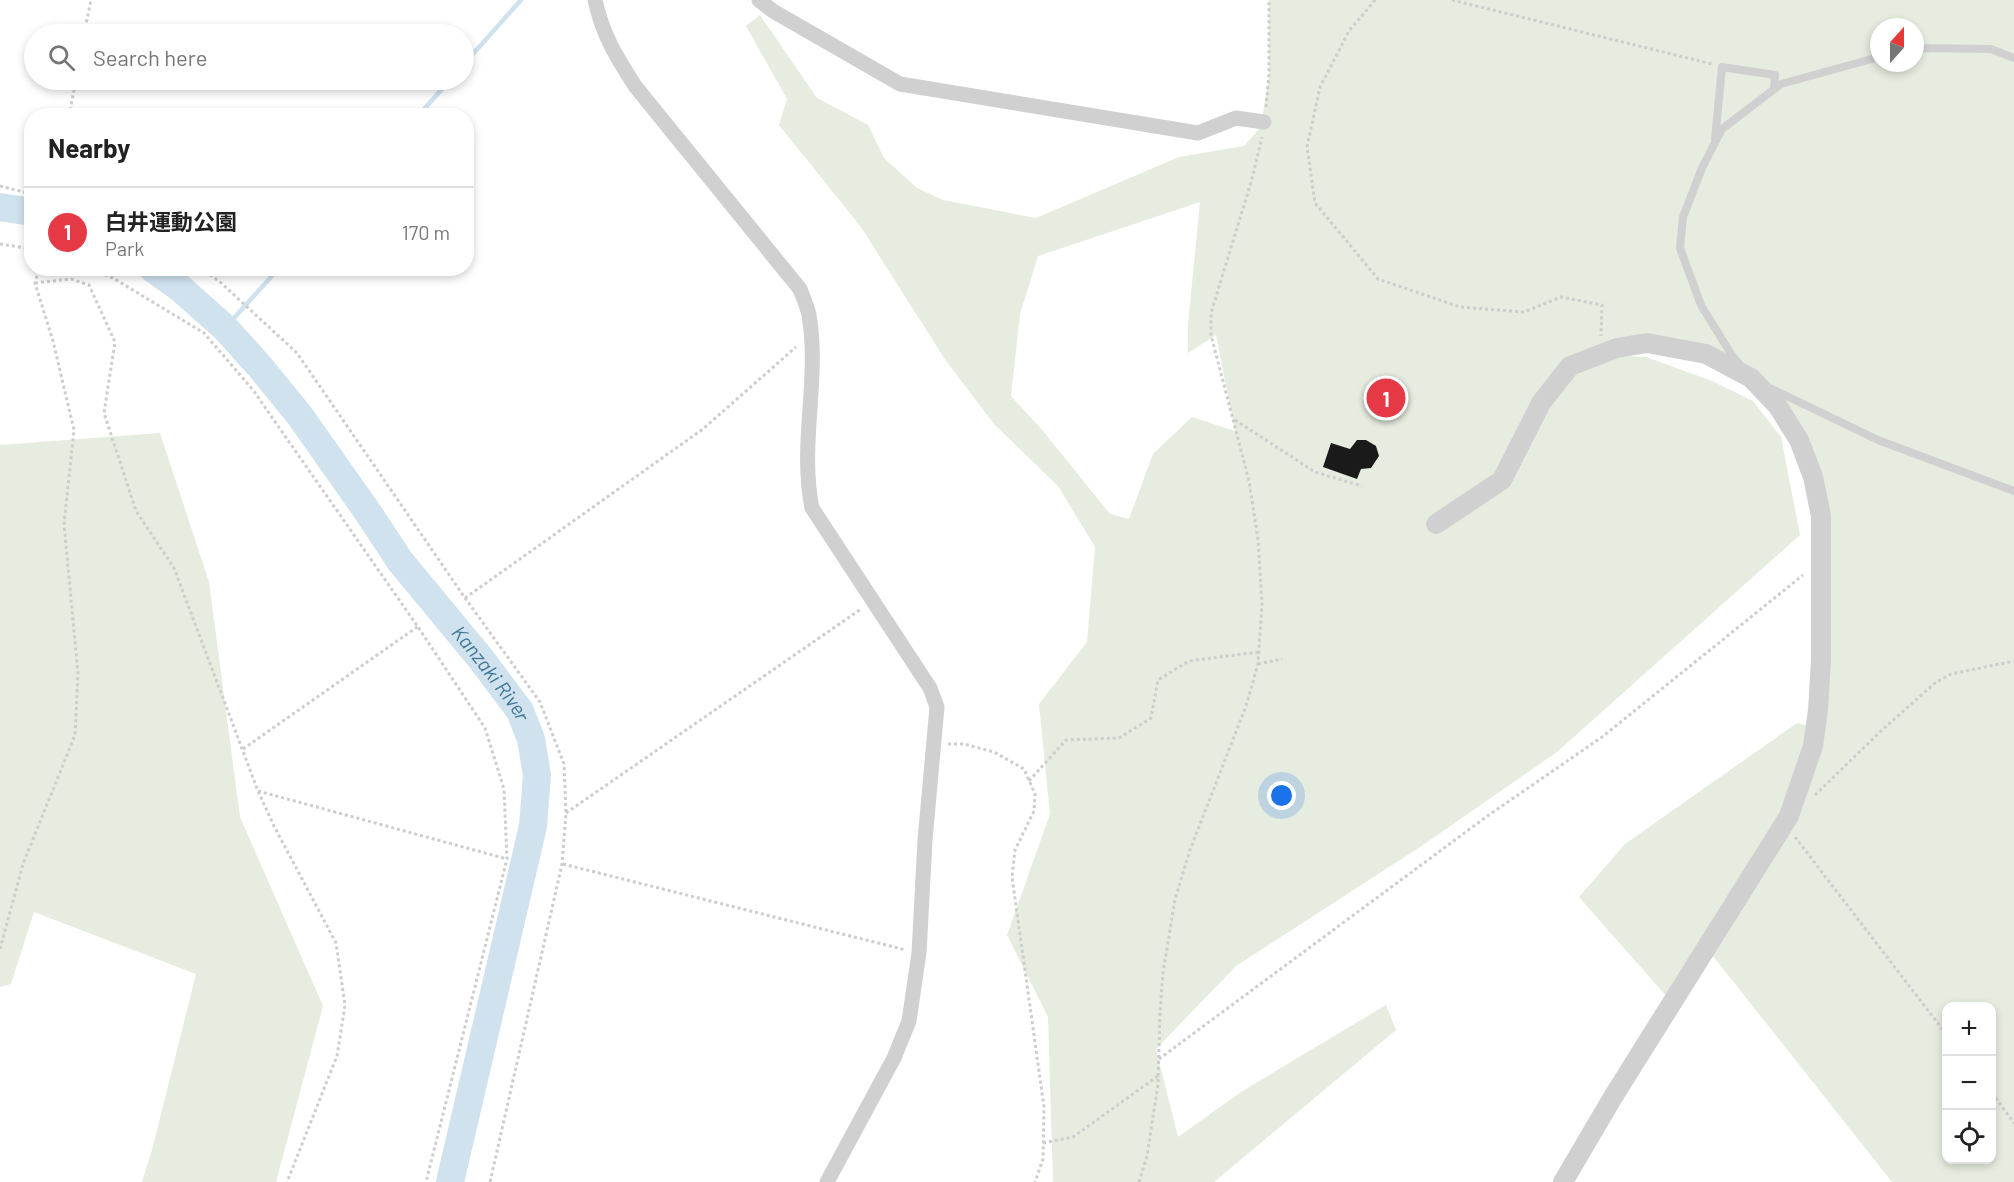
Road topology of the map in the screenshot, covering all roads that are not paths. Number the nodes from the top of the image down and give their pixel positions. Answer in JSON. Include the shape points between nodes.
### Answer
{"nodes":[{"id":1,"x":595,"y":0,"type":"edge"},
{"id":2,"x":759,"y":0,"type":"edge"},
{"id":3,"x":1924,"y":48,"type":"edge"},
{"id":4,"x":2014,"y":58,"type":"edge"},
{"id":5,"x":1870,"y":59,"type":"edge"},
{"id":6,"x":1774,"y":88,"type":"junction"},
{"id":7,"x":1264,"y":122,"type":"road end"},
{"id":8,"x":1714,"y":143,"type":"junction"},
{"id":9,"x":1751,"y":378,"type":"junction"},
{"id":10,"x":2014,"y":491,"type":"edge"},
{"id":11,"x":1436,"y":524,"type":"dead end"},
{"id":12,"x":827,"y":1182,"type":"edge"},
{"id":13,"x":1563,"y":1182,"type":"edge"}],
"edges":[{"from":1,"to":12,"type":"street","via":[[612,50],[635,86],[800,289],[811,344],[807,484],[812,508],[930,688],[938,707],[919,953],[909,1021],[894,1058]]},
{"from":2,"to":7,"type":"street","via":[[900,84],[1198,133],[1236,118]]},
{"from":3,"to":4,"type":"lane","via":[[1991,49]]},
{"from":5,"to":6,"type":"lane"},
{"from":6,"to":8,"type":"lane","via":[[1722,129]]},
{"from":6,"to":8,"type":"lane","via":[[1775,75],[1722,67]]},
{"from":8,"to":9,"type":"lane","via":[[1683,217],[1680,249],[1701,305]]},
{"from":9,"to":10,"type":"lane","via":[[1878,440]]},
{"from":9,"to":11,"type":"street","via":[[1706,354],[1647,343],[1617,348],[1570,366],[1541,403],[1502,480]]},
{"from":9,"to":13,"type":"street","via":[[1777,405],[1799,440],[1813,477],[1821,516],[1821,660],[1813,746],[1790,816]]}]}
